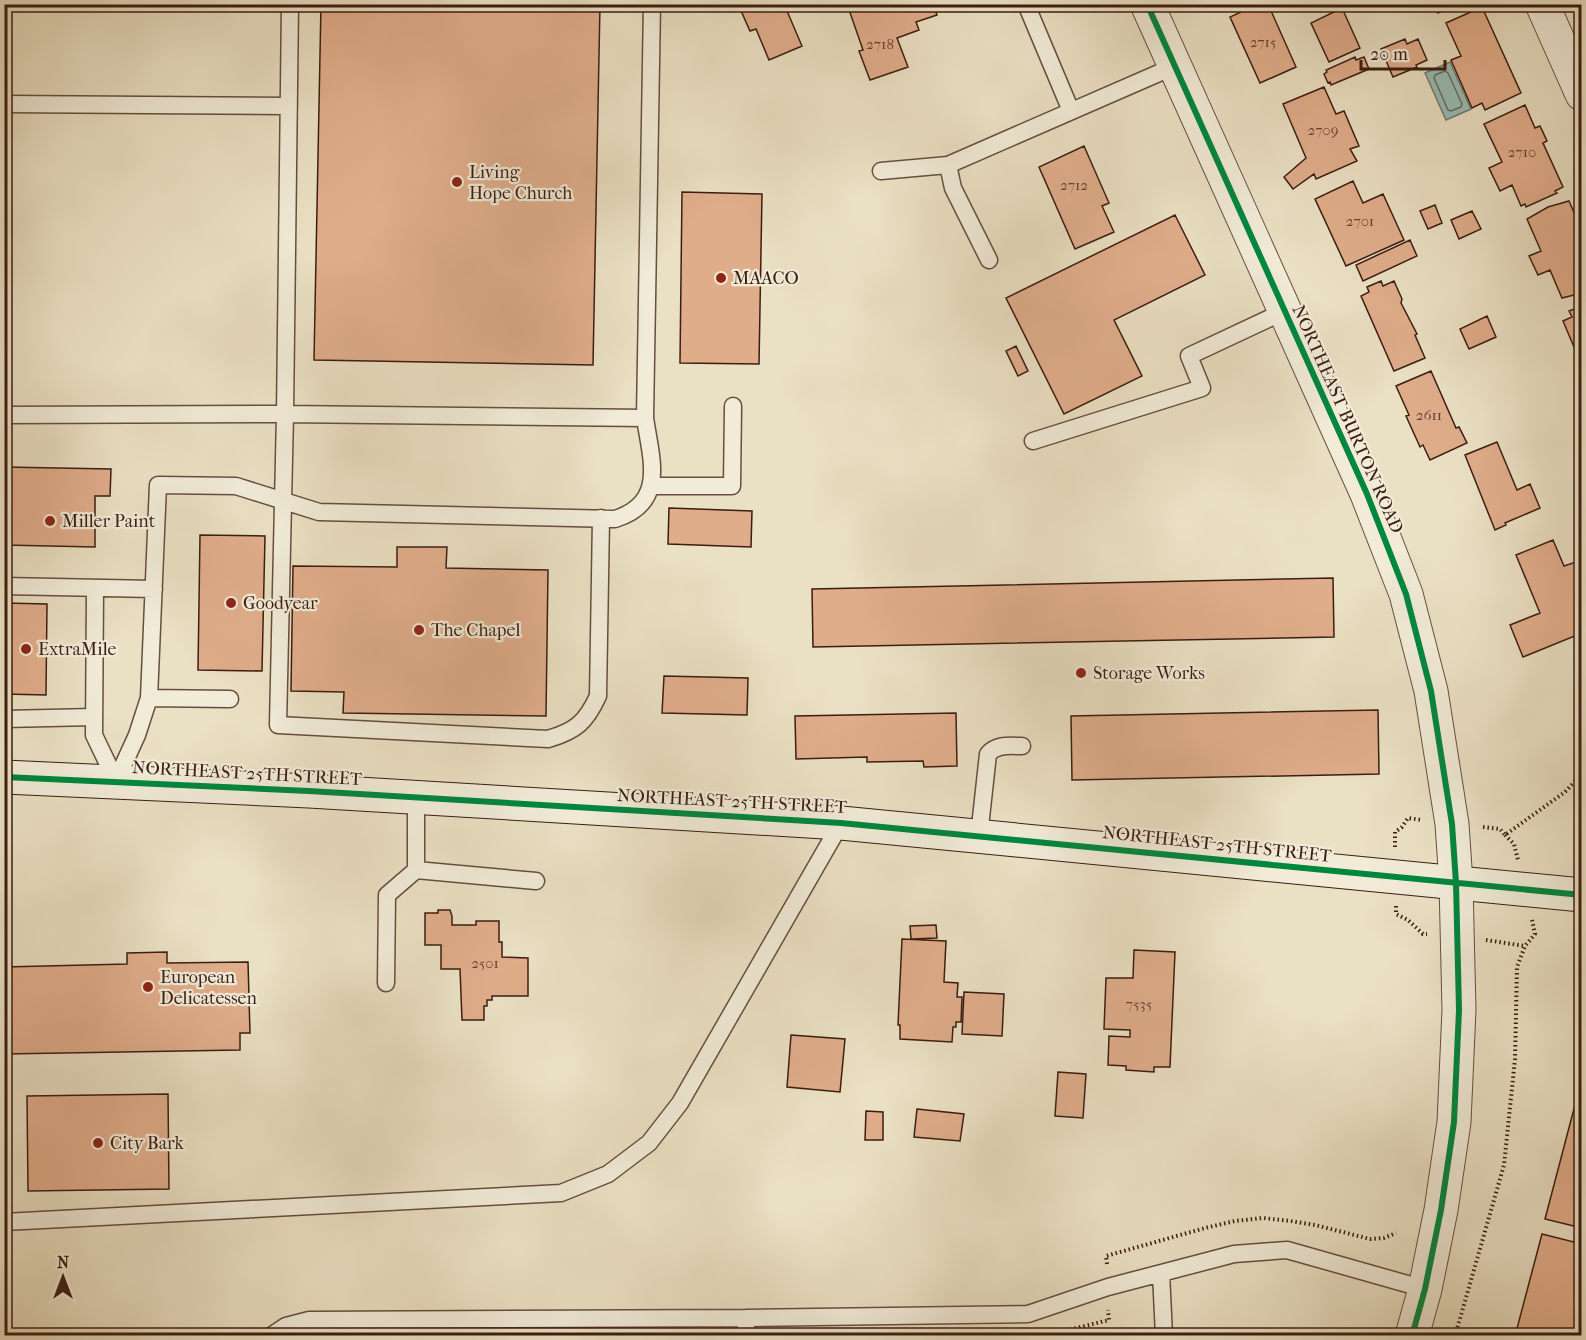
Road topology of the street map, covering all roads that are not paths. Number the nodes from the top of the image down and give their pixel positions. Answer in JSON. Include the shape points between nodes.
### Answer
{"nodes":[{"id":1,"x":290,"y":4,"type":"edge"},
{"id":2,"x":652,"y":4,"type":"edge"},
{"id":3,"x":1026,"y":4,"type":"edge"},
{"id":4,"x":1147,"y":4,"type":"edge"},
{"id":5,"x":1542,"y":4,"type":"edge"},
{"id":6,"x":1175,"y":66,"type":"junction"},
{"id":7,"x":1581,"y":94,"type":"edge"},
{"id":8,"x":4,"y":104,"type":"edge"},
{"id":9,"x":289,"y":106,"type":"junction"},
{"id":10,"x":1071,"y":111,"type":"junction"},
{"id":11,"x":948,"y":165,"type":"junction"},
{"id":12,"x":881,"y":171,"type":"dead end"},
{"id":13,"x":989,"y":260,"type":"dead end"},
{"id":14,"x":1285,"y":311,"type":"junction"},
{"id":15,"x":733,"y":406,"type":"dead end"},
{"id":16,"x":285,"y":414,"type":"junction"},
{"id":17,"x":4,"y":415,"type":"edge"},
{"id":18,"x":645,"y":418,"type":"junction"},
{"id":19,"x":1033,"y":441,"type":"dead end"},
{"id":20,"x":651,"y":486,"type":"junction"},
{"id":21,"x":283,"y":501,"type":"junction"},
{"id":22,"x":601,"y":518,"type":"junction"},
{"id":23,"x":4,"y":586,"type":"edge"},
{"id":24,"x":95,"y":588,"type":"junction"},
{"id":25,"x":154,"y":589,"type":"junction"},
{"id":26,"x":149,"y":698,"type":"junction"},
{"id":27,"x":230,"y":699,"type":"dead end"},
{"id":28,"x":94,"y":717,"type":"junction"},
{"id":29,"x":4,"y":719,"type":"edge"},
{"id":30,"x":1022,"y":746,"type":"dead end"},
{"id":31,"x":4,"y":777,"type":"edge"},
{"id":32,"x":116,"y":781,"type":"junction"},
{"id":33,"x":416,"y":798,"type":"junction"},
{"id":34,"x":841,"y":823,"type":"junction"},
{"id":35,"x":979,"y":836,"type":"junction"},
{"id":36,"x":416,"y":870,"type":"junction"},
{"id":37,"x":536,"y":880,"type":"dead end"},
{"id":38,"x":1456,"y":883,"type":"junction"},
{"id":39,"x":1581,"y":895,"type":"edge"},
{"id":40,"x":386,"y":983,"type":"dead end"},
{"id":41,"x":4,"y":1222,"type":"edge"},
{"id":42,"x":1161,"y":1273,"type":"junction"},
{"id":43,"x":1425,"y":1289,"type":"junction"},
{"id":44,"x":746,"y":1318,"type":"junction"},
{"id":45,"x":271,"y":1335,"type":"edge"},
{"id":46,"x":746,"y":1335,"type":"edge"},
{"id":47,"x":1164,"y":1335,"type":"edge"},
{"id":48,"x":1412,"y":1335,"type":"edge"}],
"edges":[{"from":1,"to":9,"type":"lane"},
{"from":2,"to":18,"type":"lane"},
{"from":3,"to":10,"type":"lane"},
{"from":4,"to":6,"type":"main road","name":"NORTHEAST BURTON ROAD"},
{"from":5,"to":7,"type":"main road"},
{"from":6,"to":10,"type":"lane"},
{"from":6,"to":14,"type":"main road","name":"NORTHEAST BURTON ROAD"},
{"from":8,"to":9,"type":"lane"},
{"from":9,"to":16,"type":"lane"},
{"from":10,"to":11,"type":"lane"},
{"from":11,"to":12,"type":"lane"},
{"from":11,"to":13,"type":"lane","via":[[953,188]]},
{"from":14,"to":19,"type":"lane","via":[[1189,356],[1202,388]]},
{"from":14,"to":38,"type":"main road","name":"NORTHEAST BURTON ROAD","via":[[1367,494],[1406,594],[1431,691],[1452,824]]},
{"from":15,"to":20,"type":"lane","via":[[732,486]]},
{"from":16,"to":17,"type":"lane"},
{"from":16,"to":18,"type":"lane"},
{"from":16,"to":21,"type":"lane"},
{"from":18,"to":20,"type":"lane"},
{"from":20,"to":22,"type":"lane","via":[[638,508],[615,519]]},
{"from":21,"to":22,"type":"lane","via":[[319,512]]},
{"from":21,"to":22,"type":"lane","via":[[278,725],[548,739],[580,725],[598,696]]},
{"from":21,"to":25,"type":"lane","via":[[236,486],[158,485]]},
{"from":23,"to":24,"type":"lane"},
{"from":24,"to":25,"type":"lane"},
{"from":24,"to":28,"type":"lane"},
{"from":25,"to":26,"type":"lane"},
{"from":26,"to":27,"type":"lane"},
{"from":26,"to":32,"type":"lane"},
{"from":28,"to":29,"type":"lane"},
{"from":28,"to":32,"type":"lane","via":[[94,735]]},
{"from":30,"to":35,"type":"lane","via":[[993,748],[988,754]]},
{"from":31,"to":32,"type":"main road","name":"NORTHEAST 25TH STREET"},
{"from":32,"to":33,"type":"main road","name":"NORTHEAST 25TH STREET"},
{"from":33,"to":34,"type":"main road","name":"NORTHEAST 25TH STREET"},
{"from":33,"to":36,"type":"lane"},
{"from":34,"to":35,"type":"main road","name":"NORTHEAST 25TH STREET"},
{"from":34,"to":41,"type":"lane","via":[[680,1103],[649,1143],[608,1174],[561,1193]]},
{"from":35,"to":38,"type":"main road","name":"NORTHEAST 25TH STREET"},
{"from":36,"to":37,"type":"lane"},
{"from":36,"to":40,"type":"lane","via":[[387,895]]},
{"from":38,"to":39,"type":"main road"},
{"from":38,"to":43,"type":"main road","name":"NORTHEAST BURTON ROAD","via":[[1459,1010],[1454,1122],[1442,1210]]},
{"from":42,"to":43,"type":"lane","via":[[1234,1254],[1287,1250]]},
{"from":42,"to":44,"type":"lane","via":[[1028,1314]]},
{"from":42,"to":47,"type":"lane"},
{"from":43,"to":48,"type":"main road","name":"NORTHEAST BURTON ROAD"},
{"from":44,"to":45,"type":"lane","via":[[309,1320]]},
{"from":44,"to":46,"type":"lane"}]}
